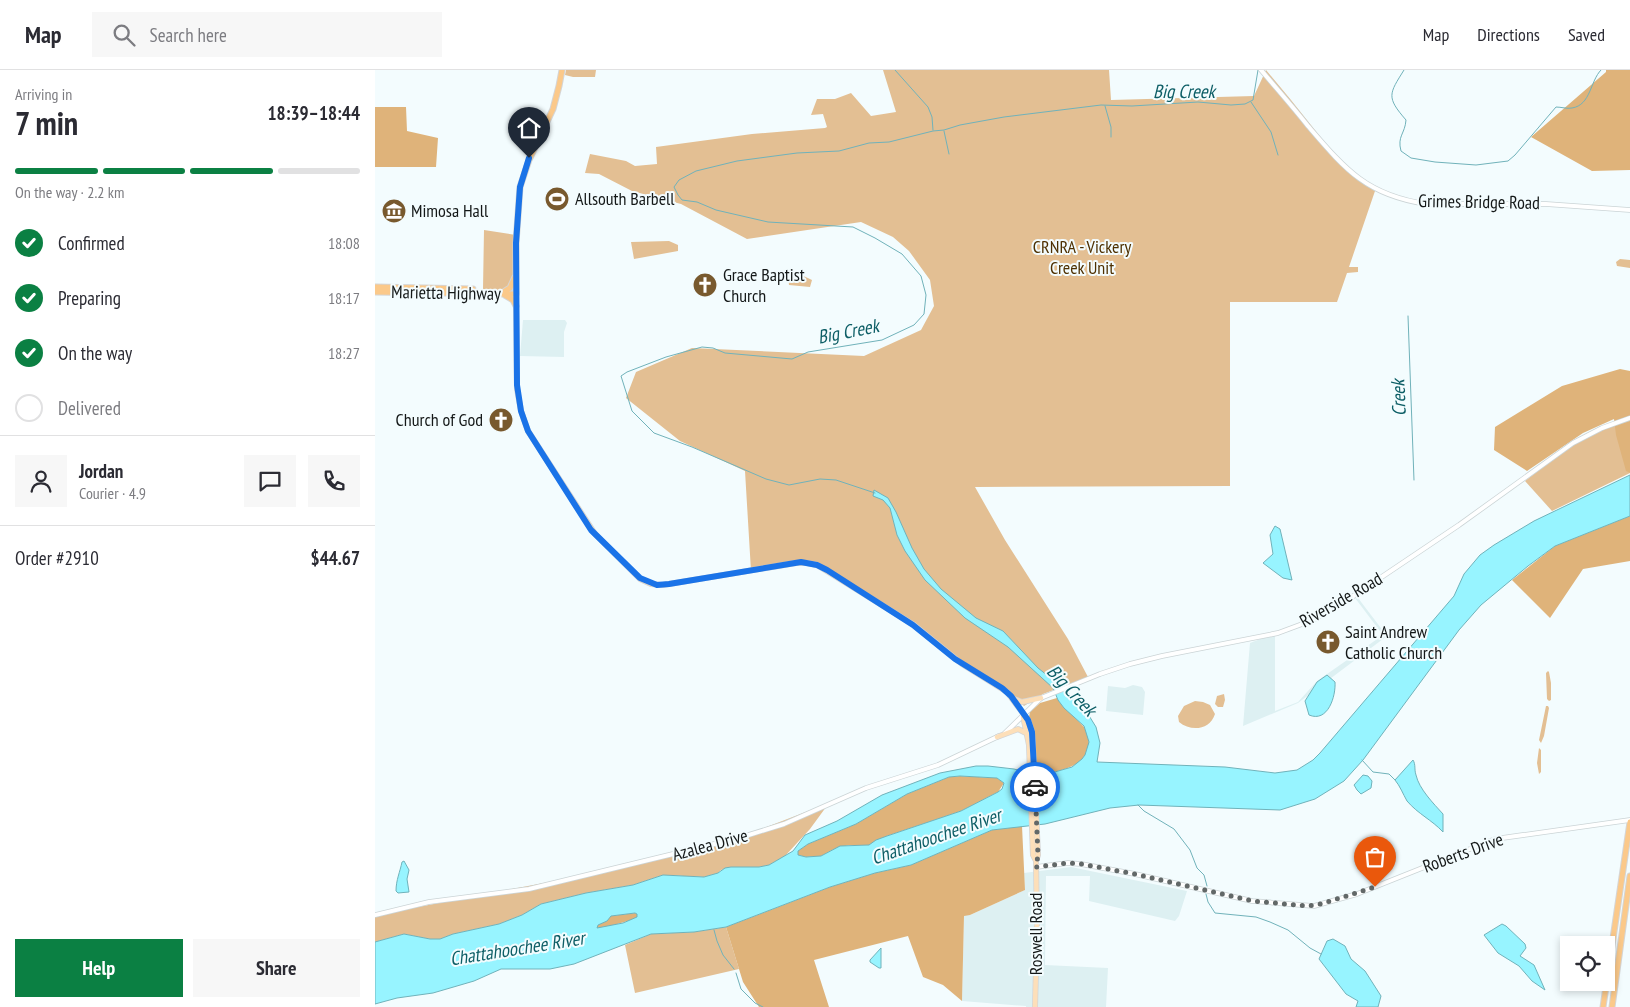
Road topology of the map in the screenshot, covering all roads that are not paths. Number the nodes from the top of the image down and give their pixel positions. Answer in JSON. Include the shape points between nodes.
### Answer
{"nodes":[{"id":1,"x":562,"y":70,"type":"edge"},
{"id":2,"x":1261,"y":70,"type":"edge"},
{"id":3,"x":1630,"y":210,"type":"edge"},
{"id":4,"x":516,"y":275,"type":"junction"},
{"id":5,"x":375,"y":287,"type":"edge"},
{"id":6,"x":505,"y":291,"type":"junction"},
{"id":7,"x":375,"y":292,"type":"edge"},
{"id":8,"x":516,"y":292,"type":"junction"},
{"id":9,"x":497,"y":293,"type":"junction"},
{"id":10,"x":516,"y":306,"type":"junction"},
{"id":11,"x":1630,"y":418,"type":"edge"},
{"id":12,"x":1011,"y":696,"type":"junction"},
{"id":13,"x":1041,"y":698,"type":"junction"},
{"id":14,"x":1023,"y":715,"type":"junction"},
{"id":15,"x":1027,"y":735,"type":"junction"},
{"id":16,"x":997,"y":737,"type":"junction"},
{"id":17,"x":1031,"y":746,"type":"junction"},
{"id":18,"x":1630,"y":821,"type":"edge"},
{"id":19,"x":1036,"y":867,"type":"junction"},
{"id":20,"x":1630,"y":876,"type":"edge"},
{"id":21,"x":375,"y":916,"type":"edge"},
{"id":22,"x":1035,"y":1007,"type":"edge"},
{"id":23,"x":1603,"y":1007,"type":"edge"},
{"id":24,"x":1612,"y":1007,"type":"edge"}],
"edges":[{"from":1,"to":4,"type":"highway","via":[[553,109],[520,187]]},
{"from":2,"to":3,"type":"street","name":"Grimes Bridge Road","via":[[1339,162],[1363,182],[1386,194],[1426,204],[1546,204]]},
{"from":4,"to":6,"type":"highway"},
{"from":4,"to":8,"type":"highway"},
{"from":5,"to":6,"type":"highway","name":"Marietta Highway"},
{"from":6,"to":8,"type":"highway","name":"Marietta Highway"},
{"from":7,"to":9,"type":"highway","name":"Marietta Highway"},
{"from":8,"to":9,"type":"highway","name":"Marietta Highway"},
{"from":8,"to":10,"type":"main road"},
{"from":9,"to":10,"type":"highway","via":[[508,296]]},
{"from":10,"to":12,"type":"main road","via":[[517,385],[526,426],[591,530],[636,575],[651,584],[663,585],[796,563],[817,565],[913,625],[955,659]]},
{"from":11,"to":13,"type":"street","name":"Riverside Road","via":[[1573,443],[1459,525],[1354,596],[1310,621],[1266,636],[1130,664]]},
{"from":12,"to":13,"type":"main road","via":[[1022,702]]},
{"from":12,"to":14,"type":"main road"},
{"from":13,"to":14,"type":"street","name":"Riverside Road"},
{"from":14,"to":15,"type":"main road"},
{"from":14,"to":16,"type":"street","name":"Azalea Drive"},
{"from":14,"to":17,"type":"main road","via":[[1030,727]]},
{"from":15,"to":16,"type":"main road","via":[[1018,729]]},
{"from":15,"to":17,"type":"main road"},
{"from":16,"to":21,"type":"street","name":"Azalea Drive","via":[[938,765],[866,788],[790,821],[739,838],[529,889],[429,902]]},
{"from":17,"to":19,"type":"main road","name":"Roswell Road"},
{"from":18,"to":19,"type":"street","name":"Roberts Drive","via":[[1495,839],[1357,894],[1314,906],[1253,901],[1081,864]]},
{"from":18,"to":23,"type":"highway"},
{"from":19,"to":22,"type":"main road","name":"Roswell Road"},
{"from":20,"to":24,"type":"highway"}]}
